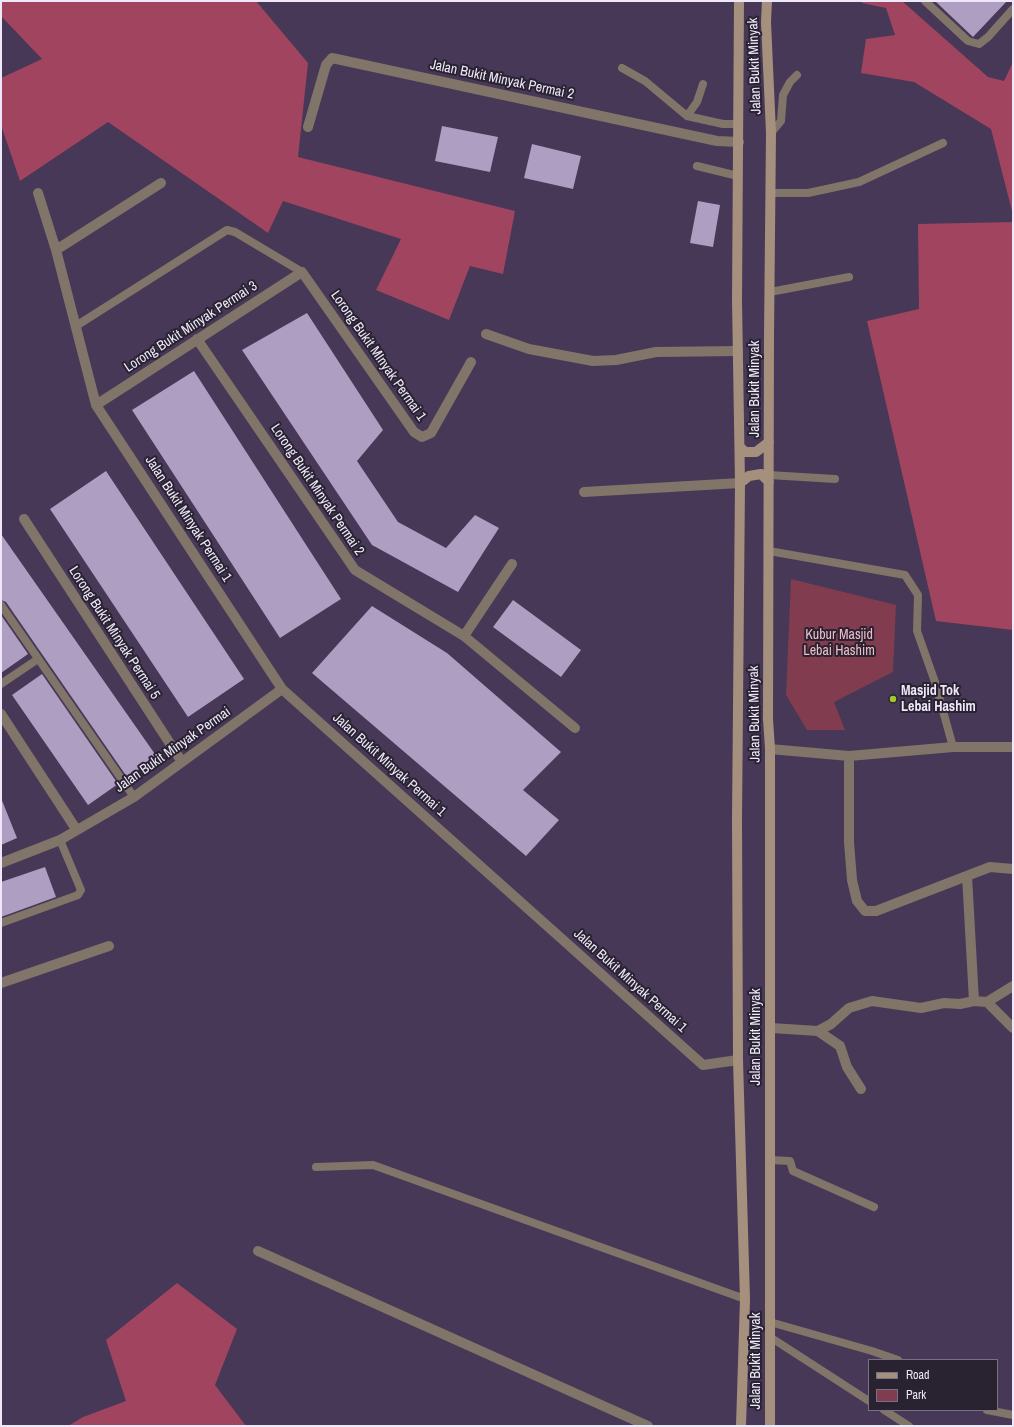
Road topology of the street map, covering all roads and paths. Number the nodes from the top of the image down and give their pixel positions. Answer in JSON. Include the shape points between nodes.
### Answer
{"nodes":[{"id":1,"x":739,"y":1,"type":"edge"},
{"id":2,"x":767,"y":1,"type":"edge"},
{"id":3,"x":925,"y":1,"type":"edge"},
{"id":4,"x":1013,"y":9,"type":"edge"},
{"id":5,"x":622,"y":68,"type":"dead end"},
{"id":6,"x":796,"y":75,"type":"dead end"},
{"id":7,"x":703,"y":84,"type":"dead end"},
{"id":8,"x":687,"y":116,"type":"junction"},
{"id":9,"x":738,"y":124,"type":"junction"},
{"id":10,"x":308,"y":127,"type":"dead end"},
{"id":11,"x":771,"y":133,"type":"junction"},
{"id":12,"x":738,"y":142,"type":"junction"},
{"id":13,"x":943,"y":143,"type":"dead end"},
{"id":14,"x":697,"y":166,"type":"dead end"},
{"id":15,"x":738,"y":176,"type":"junction"},
{"id":16,"x":161,"y":183,"type":"dead end"},
{"id":17,"x":38,"y":193,"type":"dead end"},
{"id":18,"x":771,"y":194,"type":"junction"},
{"id":19,"x":56,"y":250,"type":"junction"},
{"id":20,"x":302,"y":272,"type":"junction"},
{"id":21,"x":849,"y":276,"type":"dead end"},
{"id":22,"x":770,"y":292,"type":"junction"},
{"id":23,"x":76,"y":326,"type":"junction"},
{"id":24,"x":486,"y":334,"type":"dead end"},
{"id":25,"x":197,"y":339,"type":"junction"},
{"id":26,"x":738,"y":351,"type":"junction"},
{"id":27,"x":471,"y":362,"type":"dead end"},
{"id":28,"x":96,"y":405,"type":"junction"},
{"id":29,"x":769,"y":442,"type":"junction"},
{"id":30,"x":740,"y":446,"type":"junction"},
{"id":31,"x":769,"y":478,"type":"junction"},
{"id":32,"x":835,"y":479,"type":"dead end"},
{"id":33,"x":740,"y":483,"type":"junction"},
{"id":34,"x":584,"y":492,"type":"dead end"},
{"id":35,"x":24,"y":519,"type":"dead end"},
{"id":36,"x":769,"y":551,"type":"junction"},
{"id":37,"x":512,"y":564,"type":"dead end"},
{"id":38,"x":1,"y":605,"type":"edge"},
{"id":39,"x":464,"y":636,"type":"junction"},
{"id":40,"x":38,"y":659,"type":"junction"},
{"id":41,"x":1,"y":684,"type":"edge"},
{"id":42,"x":282,"y":689,"type":"junction"},
{"id":43,"x":1,"y":714,"type":"edge"},
{"id":44,"x":575,"y":728,"type":"dead end"},
{"id":45,"x":11,"y":729,"type":"junction"},
{"id":46,"x":1,"y":733,"type":"edge"},
{"id":47,"x":953,"y":747,"type":"junction"},
{"id":48,"x":1013,"y":747,"type":"edge"},
{"id":49,"x":770,"y":749,"type":"junction"},
{"id":50,"x":850,"y":756,"type":"junction"},
{"id":51,"x":182,"y":762,"type":"junction"},
{"id":52,"x":134,"y":797,"type":"junction"},
{"id":53,"x":76,"y":830,"type":"junction"},
{"id":54,"x":60,"y":840,"type":"junction"},
{"id":55,"x":1,"y":863,"type":"edge"},
{"id":56,"x":1013,"y":869,"type":"edge"},
{"id":57,"x":967,"y":876,"type":"junction"},
{"id":58,"x":1,"y":924,"type":"edge"},
{"id":59,"x":109,"y":946,"type":"dead end"},
{"id":60,"x":1,"y":982,"type":"edge"},
{"id":61,"x":1013,"y":986,"type":"edge"},
{"id":62,"x":974,"y":1001,"type":"junction"},
{"id":63,"x":987,"y":1002,"type":"junction"},
{"id":64,"x":770,"y":1028,"type":"junction"},
{"id":65,"x":1013,"y":1028,"type":"edge"},
{"id":66,"x":818,"y":1031,"type":"junction"},
{"id":67,"x":738,"y":1060,"type":"junction"},
{"id":68,"x":861,"y":1088,"type":"dead end"},
{"id":69,"x":770,"y":1160,"type":"junction"},
{"id":70,"x":316,"y":1167,"type":"dead end"},
{"id":71,"x":874,"y":1207,"type":"dead end"},
{"id":72,"x":258,"y":1250,"type":"dead end"},
{"id":73,"x":745,"y":1299,"type":"junction"},
{"id":74,"x":770,"y":1322,"type":"junction"},
{"id":75,"x":770,"y":1337,"type":"junction"},
{"id":76,"x":895,"y":1359,"type":"edge"},
{"id":77,"x":868,"y":1399,"type":"edge"},
{"id":78,"x":1013,"y":1410,"type":"edge"},
{"id":79,"x":886,"y":1411,"type":"edge"},
{"id":80,"x":992,"y":1411,"type":"edge"},
{"id":81,"x":1003,"y":1413,"type":"junction"},
{"id":82,"x":1013,"y":1415,"type":"edge"},
{"id":83,"x":648,"y":1426,"type":"edge"},
{"id":84,"x":741,"y":1426,"type":"edge"},
{"id":85,"x":770,"y":1426,"type":"edge"},
{"id":86,"x":909,"y":1426,"type":"edge"}],
"edges":[{"from":1,"to":9,"type":"main road","name":"Jalan Bukit Minyak"},
{"from":2,"to":11,"type":"main road","name":"Jalan Bukit Minyak"},
{"from":3,"to":4,"type":"lane","via":[[968,41],[979,44]]},
{"from":5,"to":8,"type":"lane","via":[[645,81]]},
{"from":6,"to":11,"type":"lane","via":[[784,95],[781,121]]},
{"from":7,"to":8,"type":"lane","via":[[697,102]]},
{"from":8,"to":9,"type":"lane","via":[[723,124]]},
{"from":9,"to":12,"type":"main road","name":"Jalan Bukit Minyak"},
{"from":10,"to":12,"type":"street","name":"Jalan Bukit Minyak Permai 2","via":[[326,65],[332,58],[717,141]]},
{"from":11,"to":18,"type":"main road","name":"Jalan Bukit Minyak"},
{"from":12,"to":15,"type":"main road","name":"Jalan Bukit Minyak"},
{"from":13,"to":18,"type":"lane","via":[[859,182],[808,193]]},
{"from":14,"to":15,"type":"lane"},
{"from":15,"to":26,"type":"main road","name":"Jalan Bukit Minyak"},
{"from":16,"to":19,"type":"street"},
{"from":17,"to":19,"type":"street","name":"Jalan Bukit Minyak Permai 1"},
{"from":18,"to":22,"type":"main road","name":"Jalan Bukit Minyak"},
{"from":19,"to":23,"type":"street","name":"Jalan Bukit Minyak Permai 1"},
{"from":20,"to":23,"type":"lane","via":[[235,232],[227,230]]},
{"from":20,"to":25,"type":"street","name":"Lorong Bukit Minyak Permai 3"},
{"from":20,"to":27,"type":"street","name":"Lorong Bukit MInyak Permai 1","via":[[414,432],[422,437],[431,433]]},
{"from":21,"to":22,"type":"lane"},
{"from":22,"to":29,"type":"main road","name":"Jalan Bukit Minyak"},
{"from":23,"to":28,"type":"street","name":"Jalan Bukit Minyak Permai 1"},
{"from":24,"to":26,"type":"street","via":[[529,349],[593,361],[616,360],[656,352]]},
{"from":25,"to":28,"type":"street","name":"Lorong Bukit Minyak Permai 3"},
{"from":25,"to":39,"type":"street","name":"Lorong Bukit Minyak Permai 2","via":[[355,570]]},
{"from":26,"to":30,"type":"main road","name":"Jalan Bukit Minyak"},
{"from":28,"to":42,"type":"street","name":"Jalan Bukit Minyak Permai 1"},
{"from":29,"to":30,"type":"main road","via":[[756,452],[745,452]]},
{"from":29,"to":31,"type":"main road","name":"Jalan Bukit Minyak"},
{"from":30,"to":33,"type":"main road","name":"Jalan Bukit Minyak"},
{"from":31,"to":32,"type":"lane"},
{"from":31,"to":33,"type":"main road","via":[[761,474],[749,476]]},
{"from":31,"to":36,"type":"main road","name":"Jalan Bukit Minyak"},
{"from":33,"to":34,"type":"street"},
{"from":33,"to":67,"type":"main road","name":"Jalan Bukit Minyak"},
{"from":35,"to":51,"type":"street","name":"Lorong Bukit Minyak Permai 5"},
{"from":36,"to":47,"type":"lane","via":[[905,575],[918,595],[917,631],[935,682]]},
{"from":36,"to":49,"type":"main road","name":"Jalan Bukit Minyak"},
{"from":37,"to":39,"type":"street"},
{"from":38,"to":40,"type":"lane"},
{"from":39,"to":44,"type":"street","name":"Lorong Bukit Minyak Permai 2"},
{"from":40,"to":41,"type":"lane"},
{"from":40,"to":52,"type":"lane"},
{"from":42,"to":51,"type":"street","name":"Jalan Bukit Minyak Permai"},
{"from":42,"to":67,"type":"street","name":"Jalan Bukit Minyak Permai 1","via":[[703,1066]]},
{"from":43,"to":45,"type":"street"},
{"from":45,"to":46,"type":"street"},
{"from":45,"to":53,"type":"street"},
{"from":47,"to":48,"type":"street"},
{"from":47,"to":50,"type":"street"},
{"from":49,"to":50,"type":"street"},
{"from":49,"to":64,"type":"main road","name":"Jalan Bukit Minyak"},
{"from":50,"to":57,"type":"street","via":[[851,864],[857,901],[865,911],[876,911]]},
{"from":51,"to":52,"type":"street","name":"Jalan Bukit Minyak Permai"},
{"from":52,"to":53,"type":"street","name":"Jalan Bukit Minyak Permai"},
{"from":53,"to":54,"type":"street","name":"Jalan Bukit Minyak Permai"},
{"from":54,"to":55,"type":"street","name":"Jalan Bukit Minyak Permai"},
{"from":54,"to":58,"type":"lane","via":[[81,890],[78,895]]},
{"from":56,"to":57,"type":"street","via":[[990,867]]},
{"from":57,"to":62,"type":"street"},
{"from":59,"to":60,"type":"street"},
{"from":61,"to":63,"type":"street"},
{"from":62,"to":63,"type":"street"},
{"from":62,"to":66,"type":"street","via":[[921,1008],[872,1001],[849,1008],[831,1024]]},
{"from":63,"to":65,"type":"street"},
{"from":64,"to":66,"type":"street"},
{"from":64,"to":69,"type":"main road","name":"Jalan Bukit Minyak"},
{"from":66,"to":68,"type":"street","via":[[840,1046],[847,1067]]},
{"from":67,"to":73,"type":"main road","name":"Jalan Bukit Minyak"},
{"from":69,"to":71,"type":"lane","via":[[790,1161],[793,1171]]},
{"from":69,"to":74,"type":"main road","name":"Jalan Bukit Minyak"},
{"from":70,"to":73,"type":"lane","via":[[373,1165]]},
{"from":72,"to":83,"type":"street"},
{"from":73,"to":84,"type":"main road","name":"Jalan Bukit Minyak"},
{"from":74,"to":75,"type":"main road","name":"Jalan Bukit Minyak"},
{"from":74,"to":76,"type":"lane"},
{"from":75,"to":77,"type":"lane"},
{"from":75,"to":85,"type":"main road","name":"Jalan Bukit Minyak"},
{"from":78,"to":81,"type":"lane"},
{"from":79,"to":86,"type":"lane"},
{"from":80,"to":81,"type":"lane"},
{"from":81,"to":82,"type":"lane"}]}
